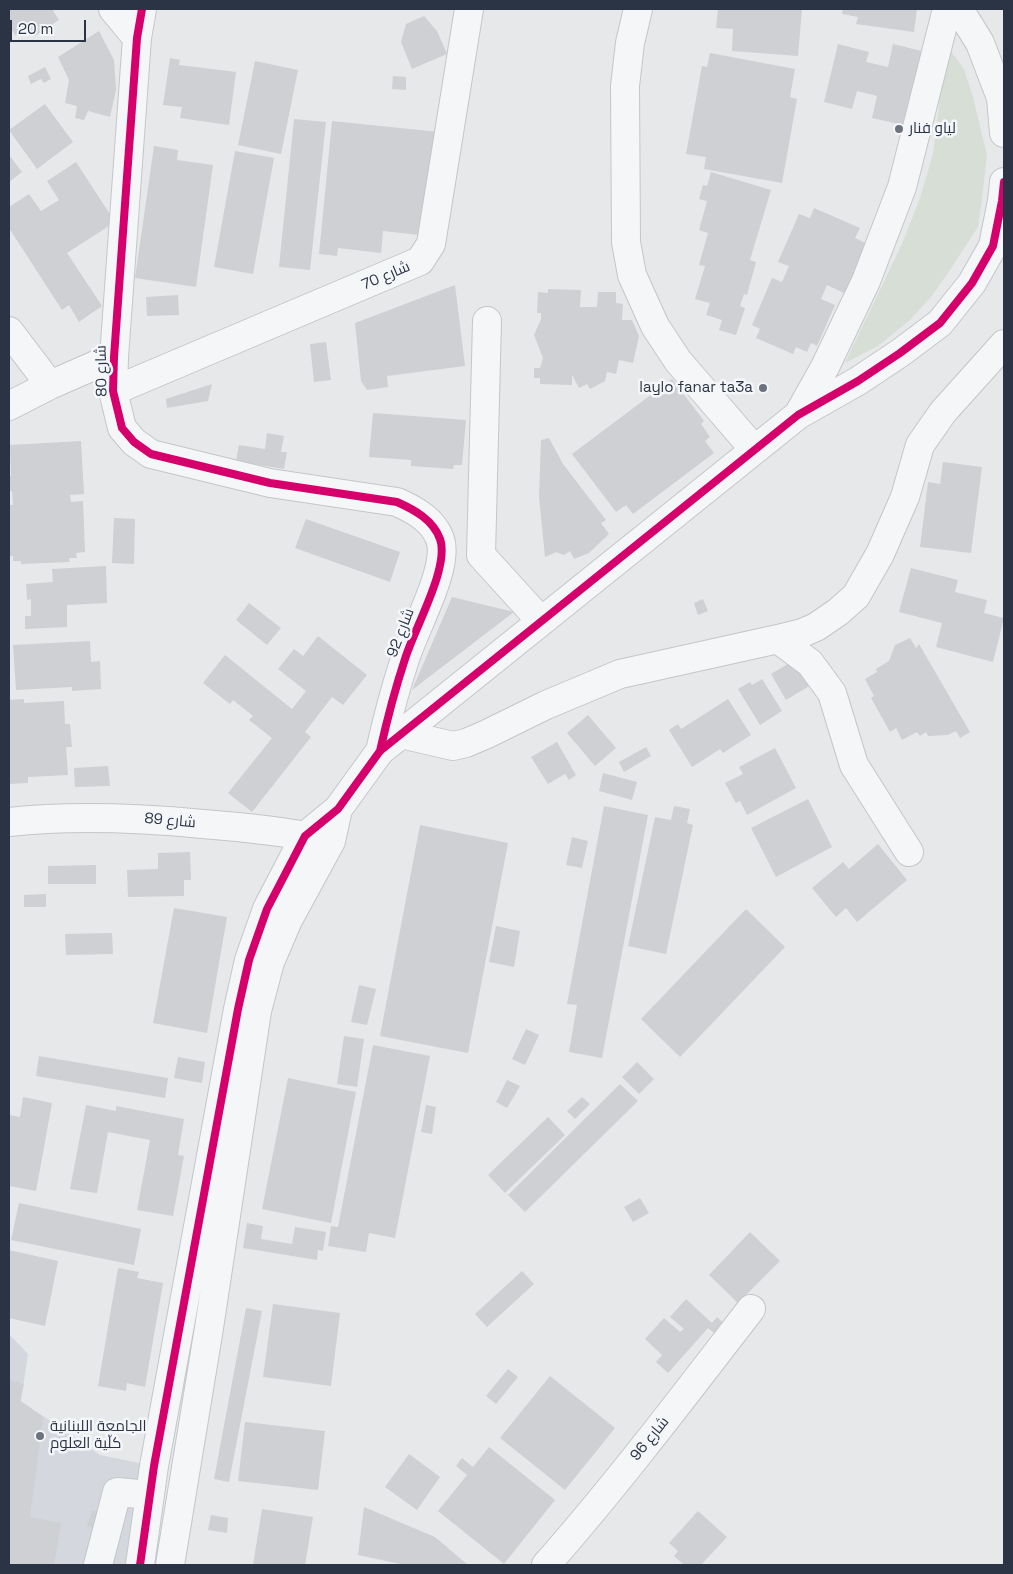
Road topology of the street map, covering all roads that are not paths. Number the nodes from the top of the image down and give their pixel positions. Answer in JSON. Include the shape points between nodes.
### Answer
{"nodes":[{"id":1,"x":114,"y":9,"type":"edge"},
{"id":2,"x":142,"y":9,"type":"edge"},
{"id":3,"x":469,"y":9,"type":"edge"},
{"id":4,"x":638,"y":9,"type":"edge"},
{"id":5,"x":947,"y":9,"type":"edge"},
{"id":6,"x":959,"y":9,"type":"edge"},
{"id":7,"x":137,"y":38,"type":"junction"},
{"id":8,"x":996,"y":65,"type":"edge"},
{"id":9,"x":1004,"y":132,"type":"edge"},
{"id":10,"x":1004,"y":182,"type":"edge"},
{"id":11,"x":487,"y":321,"type":"dead end"},
{"id":12,"x":9,"y":331,"type":"edge"},
{"id":13,"x":1004,"y":344,"type":"edge"},
{"id":14,"x":114,"y":356,"type":"junction"},
{"id":15,"x":50,"y":385,"type":"junction"},
{"id":16,"x":114,"y":391,"type":"junction"},
{"id":17,"x":9,"y":406,"type":"edge"},
{"id":18,"x":798,"y":415,"type":"junction"},
{"id":19,"x":754,"y":449,"type":"junction"},
{"id":20,"x":434,"y":527,"type":"joint"},
{"id":21,"x":541,"y":621,"type":"junction"},
{"id":22,"x":778,"y":639,"type":"junction"},
{"id":23,"x":401,"y":734,"type":"junction"},
{"id":24,"x":380,"y":751,"type":"junction"},
{"id":25,"x":338,"y":809,"type":"junction"},
{"id":26,"x":9,"y":822,"type":"edge"},
{"id":27,"x":305,"y":836,"type":"junction"},
{"id":28,"x":331,"y":841,"type":"junction"},
{"id":29,"x":908,"y":852,"type":"dead end"},
{"id":30,"x":247,"y":1010,"type":"junction"},
{"id":31,"x":751,"y":1309,"type":"dead end"},
{"id":32,"x":150,"y":1494,"type":"junction"},
{"id":33,"x":98,"y":1565,"type":"edge"},
{"id":34,"x":140,"y":1565,"type":"edge"},
{"id":35,"x":170,"y":1565,"type":"edge"},
{"id":36,"x":546,"y":1565,"type":"edge"}],
"edges":[{"from":1,"to":7,"type":"street"},
{"from":2,"to":7,"type":"street","name":"شارع 80"},
{"from":3,"to":16,"type":"street","name":"شارع 70","via":[[431,244],[420,261]]},
{"from":4,"to":19,"type":"street","via":[[625,86],[626,242],[632,275],[655,326],[678,360]]},
{"from":5,"to":18,"type":"street","via":[[902,187],[866,281]]},
{"from":6,"to":8,"type":"street"},
{"from":7,"to":14,"type":"street","name":"شارع 80"},
{"from":8,"to":9,"type":"street"},
{"from":10,"to":18,"type":"street","via":[[993,246],[972,283],[940,322],[858,381]]},
{"from":11,"to":21,"type":"street","via":[[481,555]]},
{"from":12,"to":15,"type":"street"},
{"from":13,"to":22,"type":"street","via":[[943,412],[920,445],[905,497],[880,554],[856,596],[816,627]]},
{"from":14,"to":15,"type":"street"},
{"from":14,"to":16,"type":"street","name":"شارع 80"},
{"from":15,"to":17,"type":"street"},
{"from":16,"to":20,"type":"street","name":"شارع 80","via":[[122,428],[151,454],[270,483],[397,502],[411,508]]},
{"from":18,"to":19,"type":"street"},
{"from":19,"to":21,"type":"street"},
{"from":20,"to":24,"type":"street","name":"شارع 92","via":[[440,539],[441,561],[406,656]]},
{"from":21,"to":23,"type":"street"},
{"from":22,"to":23,"type":"street","via":[[620,674],[466,743],[453,746]]},
{"from":22,"to":29,"type":"street","via":[[810,663],[832,693],[854,765]]},
{"from":23,"to":24,"type":"street"},
{"from":24,"to":25,"type":"street"},
{"from":25,"to":27,"type":"street"},
{"from":25,"to":28,"type":"street"},
{"from":26,"to":27,"type":"street","name":"شارع 89","via":[[140,818]]},
{"from":27,"to":28,"type":"street","name":"شارع 89"},
{"from":27,"to":30,"type":"street","via":[[267,909],[249,960]]},
{"from":28,"to":30,"type":"street","via":[[288,920]]},
{"from":30,"to":32,"type":"street"},
{"from":30,"to":35,"type":"street","via":[[211,1318]]},
{"from":31,"to":36,"type":"street","name":"شارع 96"},
{"from":32,"to":33,"type":"street","via":[[117,1492]]},
{"from":32,"to":34,"type":"street"}]}
